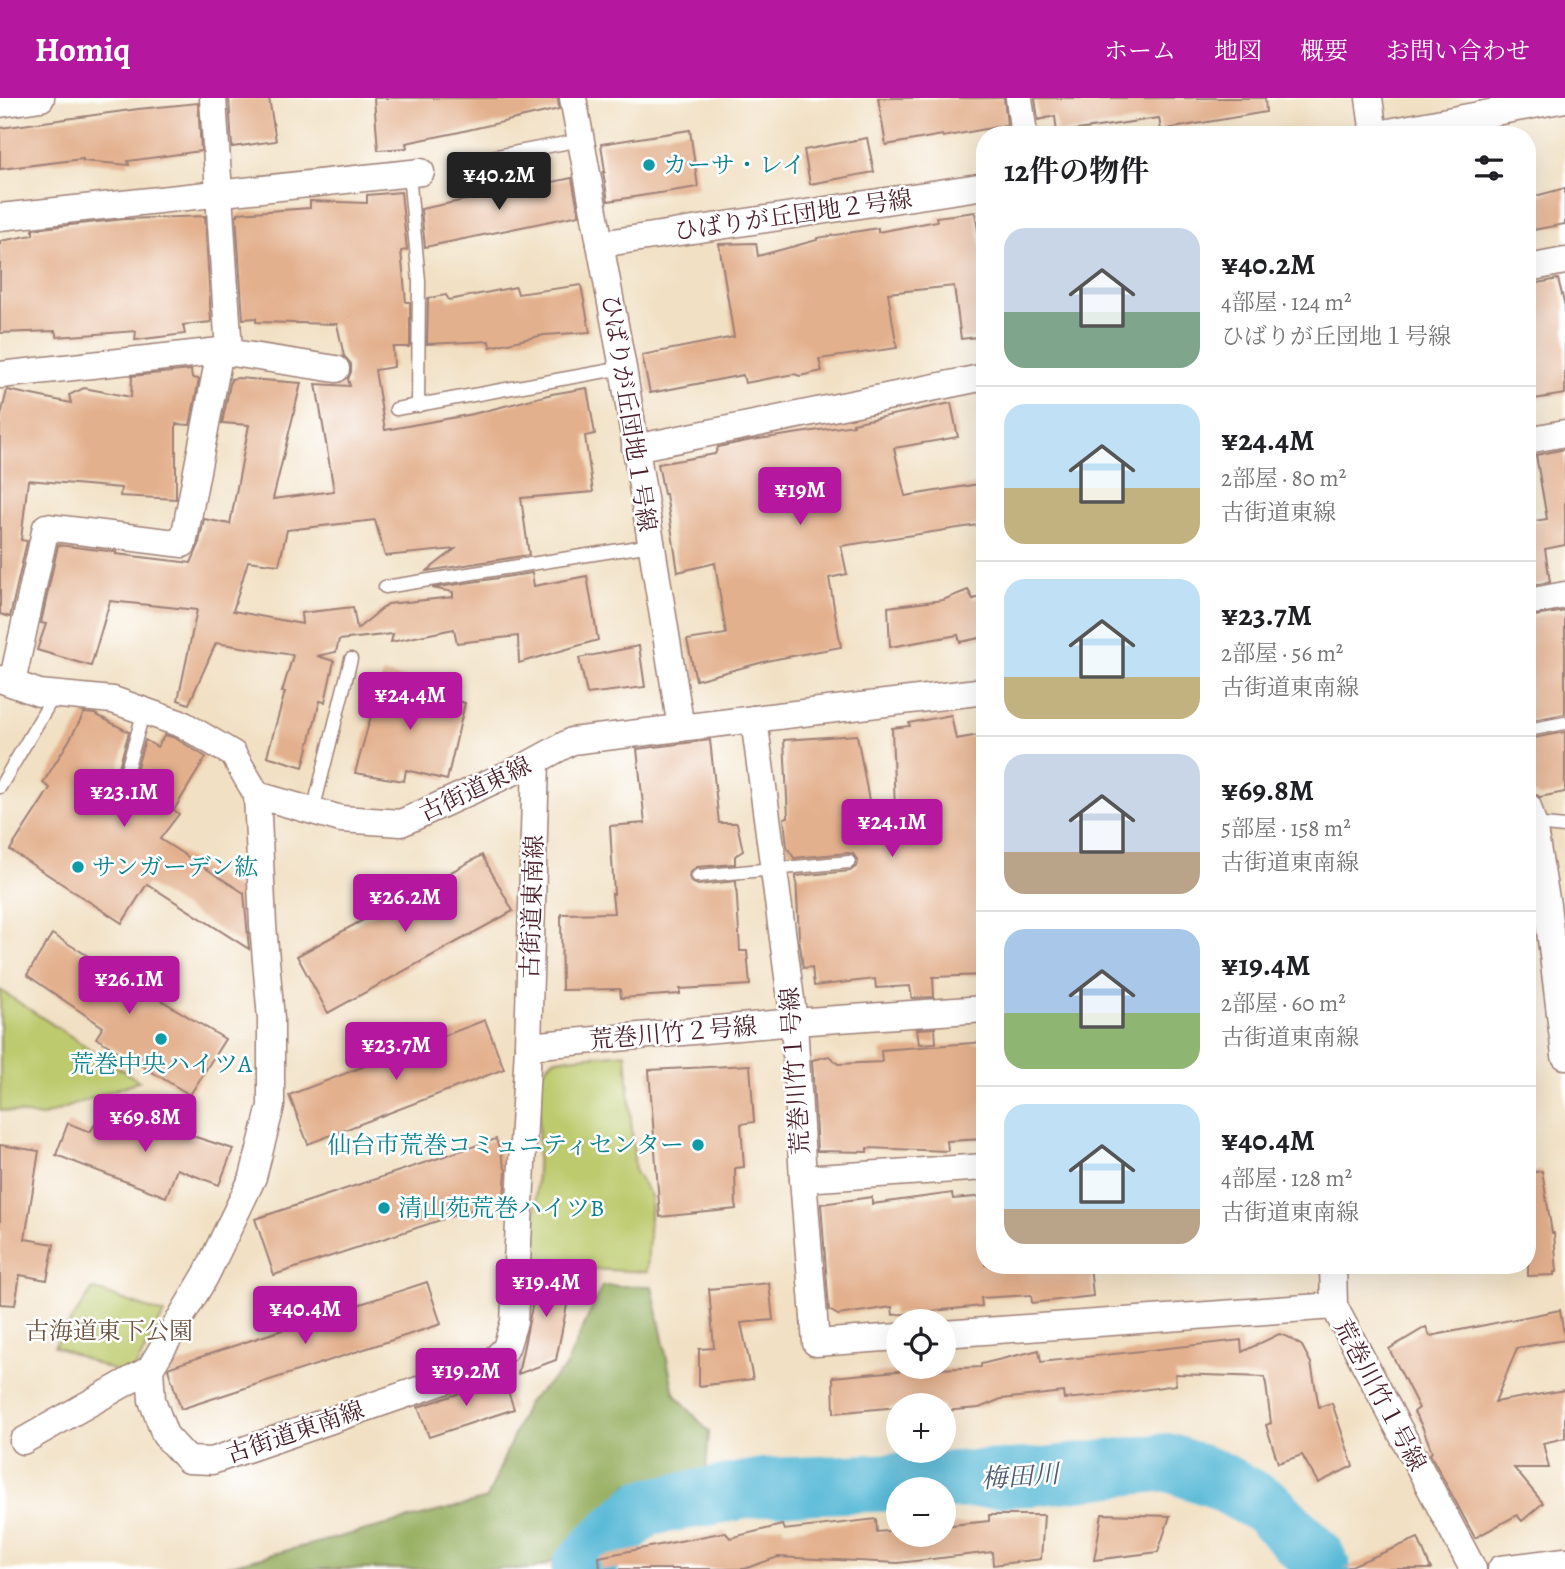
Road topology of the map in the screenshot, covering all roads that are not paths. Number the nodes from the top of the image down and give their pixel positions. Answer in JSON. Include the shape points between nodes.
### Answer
{"nodes":[{"id":1,"x":41,"y":98,"type":"edge"},
{"id":2,"x":213,"y":98,"type":"edge"},
{"id":3,"x":573,"y":98,"type":"edge"},
{"id":4,"x":1019,"y":98,"type":"edge"},
{"id":5,"x":1369,"y":98,"type":"edge"},
{"id":6,"x":1565,"y":99,"type":"edge"},
{"id":7,"x":0,"y":104,"type":"edge"},
{"id":8,"x":1023,"y":126,"type":"edge"},
{"id":9,"x":1372,"y":126,"type":"edge"},
{"id":10,"x":1421,"y":126,"type":"edge"},
{"id":11,"x":581,"y":140,"type":"junction"},
{"id":12,"x":481,"y":159,"type":"dead end"},
{"id":13,"x":415,"y":173,"type":"joint"},
{"id":14,"x":976,"y":187,"type":"edge"},
{"id":15,"x":220,"y":193,"type":"junction"},
{"id":16,"x":0,"y":217,"type":"edge"},
{"id":17,"x":600,"y":244,"type":"junction"},
{"id":18,"x":1565,"y":261,"type":"edge"},
{"id":19,"x":1536,"y":266,"type":"edge"},
{"id":20,"x":224,"y":351,"type":"junction"},
{"id":21,"x":623,"y":368,"type":"junction"},
{"id":22,"x":337,"y":369,"type":"dead end"},
{"id":23,"x":0,"y":375,"type":"edge"},
{"id":24,"x":976,"y":379,"type":"edge"},
{"id":25,"x":418,"y":406,"type":"junction"},
{"id":26,"x":396,"y":409,"type":"dead end"},
{"id":27,"x":1565,"y":433,"type":"edge"},
{"id":28,"x":1536,"y":438,"type":"edge"},
{"id":29,"x":635,"y":448,"type":"junction"},
{"id":30,"x":651,"y":545,"type":"junction"},
{"id":31,"x":385,"y":587,"type":"dead end"},
{"id":32,"x":1565,"y":595,"type":"edge"},
{"id":33,"x":1536,"y":600,"type":"edge"},
{"id":34,"x":351,"y":659,"type":"dead end"},
{"id":35,"x":6,"y":681,"type":"edge"},
{"id":36,"x":976,"y":692,"type":"edge"},
{"id":37,"x":55,"y":694,"type":"junction"},
{"id":38,"x":144,"y":711,"type":"junction"},
{"id":39,"x":754,"y":719,"type":"junction"},
{"id":40,"x":1565,"y":723,"type":"edge"},
{"id":41,"x":681,"y":728,"type":"junction"},
{"id":42,"x":1536,"y":728,"type":"edge"},
{"id":43,"x":536,"y":761,"type":"junction"},
{"id":44,"x":0,"y":787,"type":"edge"},
{"id":45,"x":121,"y":790,"type":"dead end"},
{"id":46,"x":257,"y":795,"type":"junction"},
{"id":47,"x":313,"y":811,"type":"junction"},
{"id":48,"x":1536,"y":818,"type":"edge"},
{"id":49,"x":1565,"y":827,"type":"edge"},
{"id":50,"x":1536,"y":847,"type":"edge"},
{"id":51,"x":849,"y":862,"type":"dead end"},
{"id":52,"x":774,"y":869,"type":"junction"},
{"id":53,"x":698,"y":876,"type":"dead end"},
{"id":54,"x":976,"y":1010,"type":"edge"},
{"id":55,"x":794,"y":1022,"type":"junction"},
{"id":56,"x":528,"y":1046,"type":"junction"},
{"id":57,"x":1565,"y":1055,"type":"edge"},
{"id":58,"x":976,"y":1168,"type":"edge"},
{"id":59,"x":803,"y":1179,"type":"junction"},
{"id":60,"x":1333,"y":1274,"type":"edge"},
{"id":61,"x":1334,"y":1306,"type":"junction"},
{"id":62,"x":956,"y":1333,"type":"edge"},
{"id":63,"x":886,"y":1338,"type":"edge"},
{"id":64,"x":150,"y":1369,"type":"junction"},
{"id":65,"x":23,"y":1441,"type":"dead end"},
{"id":66,"x":1565,"y":1560,"type":"edge"},
{"id":67,"x":1473,"y":1569,"type":"edge"},
{"id":68,"x":1501,"y":1569,"type":"edge"}],
"edges":[{"from":1,"to":7,"type":"street"},
{"from":2,"to":15,"type":"street"},
{"from":3,"to":11,"type":"street","name":"ひばりが丘団地１号線"},
{"from":4,"to":8,"type":"street"},
{"from":5,"to":9,"type":"street"},
{"from":6,"to":10,"type":"street"},
{"from":11,"to":12,"type":"lane"},
{"from":11,"to":17,"type":"street","name":"ひばりが丘団地１号線"},
{"from":13,"to":15,"type":"street"},
{"from":13,"to":25,"type":"lane"},
{"from":14,"to":17,"type":"street","name":"ひばりが丘団地２号線"},
{"from":15,"to":16,"type":"street"},
{"from":15,"to":20,"type":"street"},
{"from":17,"to":21,"type":"street","name":"ひばりが丘団地１号線"},
{"from":18,"to":19,"type":"street"},
{"from":20,"to":22,"type":"street"},
{"from":20,"to":23,"type":"street"},
{"from":20,"to":35,"type":"street","via":[[183,544],[46,527]]},
{"from":21,"to":25,"type":"lane"},
{"from":21,"to":29,"type":"street","name":"ひばりが丘団地１号線"},
{"from":24,"to":29,"type":"street"},
{"from":25,"to":26,"type":"lane"},
{"from":27,"to":28,"type":"street"},
{"from":29,"to":30,"type":"street","name":"ひばりが丘団地１号線"},
{"from":30,"to":31,"type":"lane"},
{"from":30,"to":41,"type":"street","name":"ひばりが丘団地１号線"},
{"from":32,"to":33,"type":"street"},
{"from":34,"to":47,"type":"lane"},
{"from":35,"to":37,"type":"street"},
{"from":36,"to":39,"type":"street","name":"古街道東線"},
{"from":37,"to":38,"type":"street","via":[[113,700]]},
{"from":37,"to":44,"type":"lane"},
{"from":38,"to":45,"type":"lane"},
{"from":38,"to":46,"type":"street","via":[[184,725],[233,754]]},
{"from":39,"to":41,"type":"street","name":"古街道東線"},
{"from":39,"to":52,"type":"street","name":"荒巻川竹１号線"},
{"from":40,"to":42,"type":"lane"},
{"from":41,"to":43,"type":"street","name":"古街道東線","via":[[572,741]]},
{"from":43,"to":47,"type":"street","name":"古街道東線","via":[[401,823],[341,819]]},
{"from":43,"to":56,"type":"street","name":"古街道東南線"},
{"from":46,"to":47,"type":"street","name":"古街道東線"},
{"from":46,"to":64,"type":"street","via":[[271,1019],[271,1105],[253,1177],[206,1275]]},
{"from":48,"to":49,"type":"lane"},
{"from":50,"to":57,"type":"street"},
{"from":51,"to":52,"type":"lane"},
{"from":52,"to":53,"type":"lane"},
{"from":52,"to":55,"type":"street","name":"荒巻川竹１号線"},
{"from":54,"to":55,"type":"street","name":"荒巻川竹２号線"},
{"from":55,"to":56,"type":"street","name":"荒巻川竹２号線"},
{"from":55,"to":59,"type":"street","name":"荒巻川竹１号線"},
{"from":56,"to":64,"type":"street","name":"古街道東南線","via":[[514,1322],[506,1348],[488,1366],[212,1461],[188,1461],[165,1435],[152,1400]]},
{"from":58,"to":59,"type":"street"},
{"from":59,"to":63,"type":"street","name":"荒巻川竹１号線","via":[[816,1343]]},
{"from":60,"to":61,"type":"street"},
{"from":61,"to":62,"type":"street","name":"荒巻川竹１号線"},
{"from":61,"to":67,"type":"street","name":"荒巻川竹１号線"},
{"from":64,"to":65,"type":"street"},
{"from":66,"to":68,"type":"street"}]}
